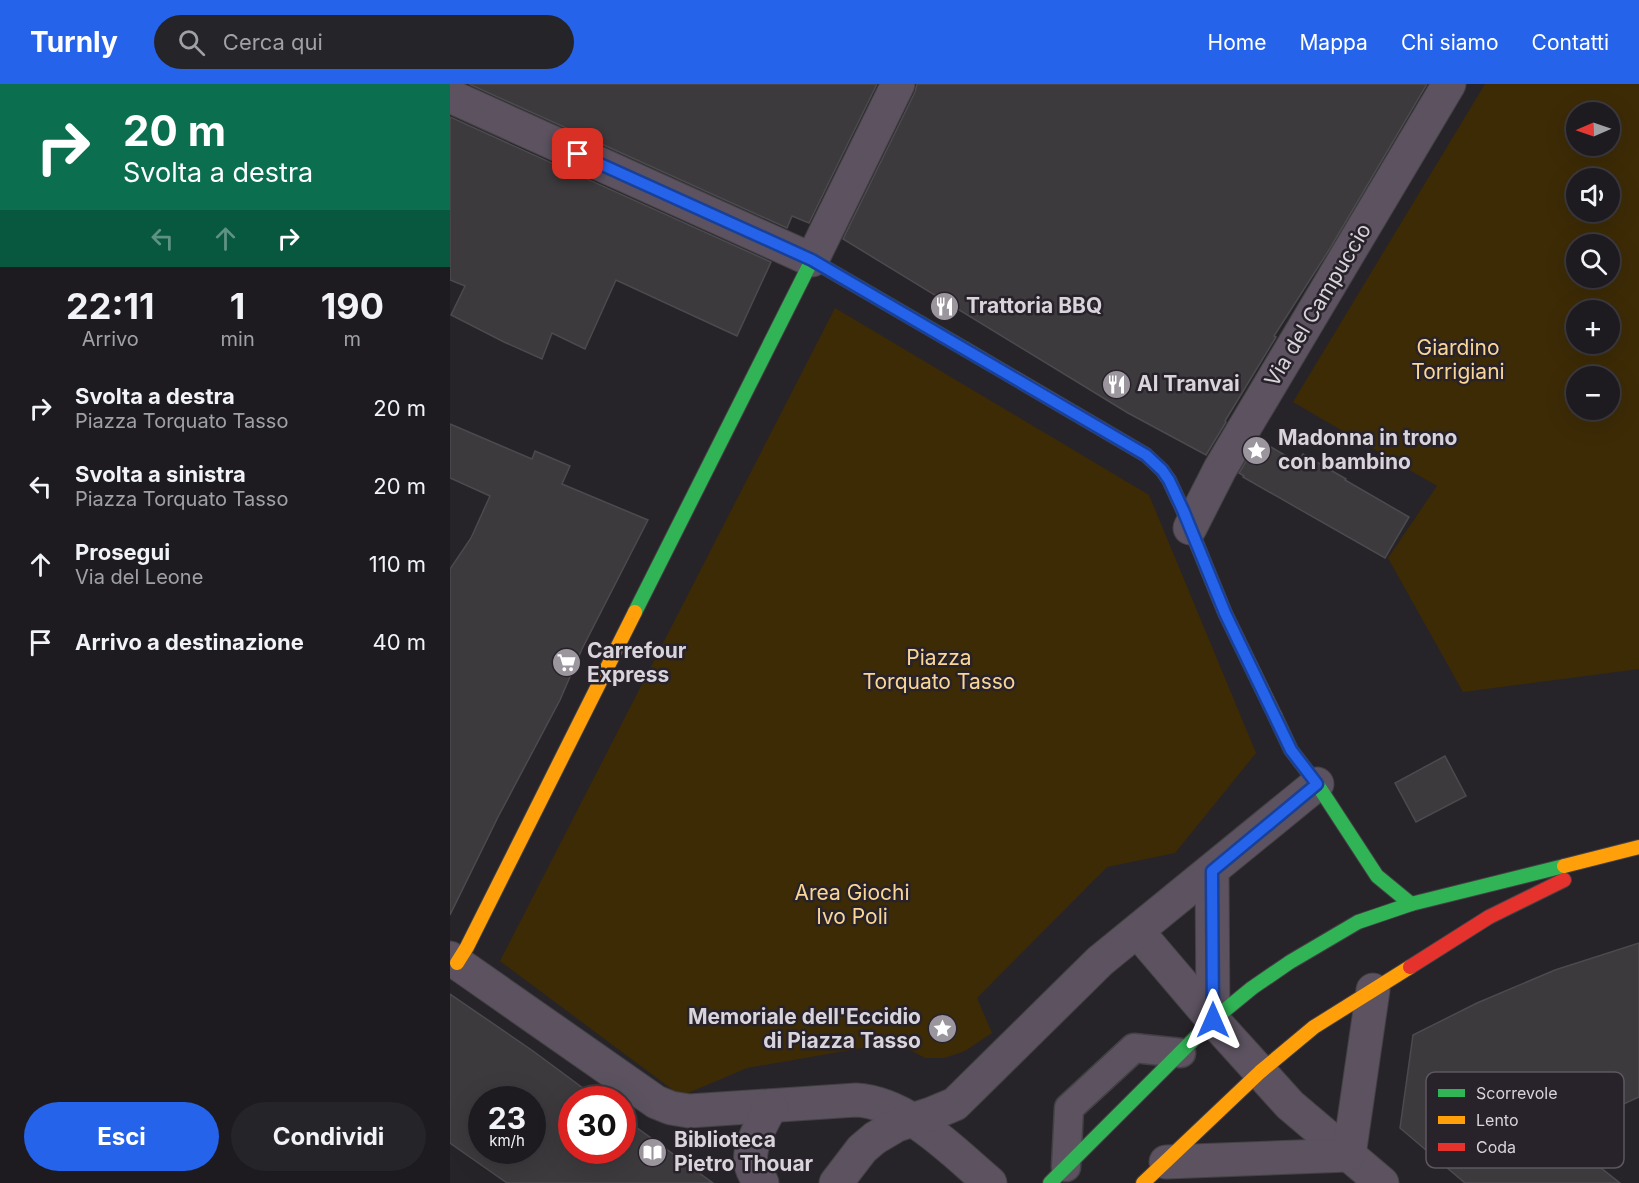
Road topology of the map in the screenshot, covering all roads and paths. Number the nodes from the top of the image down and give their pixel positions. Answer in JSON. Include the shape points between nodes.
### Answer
{"nodes":[{"id":1,"x":898,"y":84,"type":"edge"},
{"id":2,"x":1449,"y":84,"type":"edge"},
{"id":3,"x":450,"y":96,"type":"edge"},
{"id":4,"x":812,"y":260,"type":"junction"},
{"id":5,"x":1190,"y":528,"type":"junction"},
{"id":6,"x":1317,"y":784,"type":"junction"},
{"id":7,"x":1639,"y":847,"type":"edge"},
{"id":8,"x":1622,"y":851,"type":"junction"},
{"id":9,"x":1212,"y":871,"type":"junction"},
{"id":10,"x":1411,"y":904,"type":"junction"},
{"id":11,"x":1138,"y":932,"type":"junction"},
{"id":12,"x":453,"y":961,"type":"edge"},
{"id":13,"x":1373,"y":990,"type":"junction"},
{"id":14,"x":1213,"y":1020,"type":"junction"},
{"id":15,"x":1181,"y":1053,"type":"junction"},
{"id":16,"x":1260,"y":1072,"type":"junction"},
{"id":17,"x":771,"y":1106,"type":"junction"},
{"id":18,"x":913,"y":1120,"type":"junction"},
{"id":19,"x":1349,"y":1155,"type":"junction"},
{"id":20,"x":1155,"y":1172,"type":"edge"},
{"id":21,"x":1058,"y":1175,"type":"edge"},
{"id":22,"x":762,"y":1183,"type":"edge"},
{"id":23,"x":836,"y":1183,"type":"edge"},
{"id":24,"x":990,"y":1183,"type":"edge"},
{"id":25,"x":1382,"y":1183,"type":"edge"}],
"edges":[{"from":1,"to":4,"type":"street"},
{"from":2,"to":5,"type":"street","name":"Via del Campuccio","via":[[1220,469]]},
{"from":3,"to":4,"type":"street"},
{"from":4,"to":5,"type":"street","via":[[1146,455],[1169,480]]},
{"from":4,"to":12,"type":"street","via":[[467,947]]},
{"from":5,"to":6,"type":"street","via":[[1225,613],[1291,750]]},
{"from":6,"to":9,"type":"street"},
{"from":6,"to":10,"type":"street","via":[[1377,876]]},
{"from":7,"to":8,"type":"street"},
{"from":8,"to":10,"type":"street"},
{"from":8,"to":13,"type":"street","via":[[1489,917]]},
{"from":9,"to":11,"type":"street"},
{"from":9,"to":14,"type":"street"},
{"from":10,"to":14,"type":"street","via":[[1358,922],[1290,962]]},
{"from":11,"to":14,"type":"street"},
{"from":11,"to":18,"type":"street","via":[[1100,961],[956,1104]]},
{"from":12,"to":17,"type":"street","via":[[656,1102],[689,1111]]},
{"from":13,"to":16,"type":"street","via":[[1314,1027]]},
{"from":13,"to":19,"type":"street"},
{"from":14,"to":15,"type":"street"},
{"from":14,"to":16,"type":"street"},
{"from":15,"to":21,"type":"street"},
{"from":15,"to":21,"type":"lane","via":[[1134,1048],[1069,1108]]},
{"from":16,"to":19,"type":"street","via":[[1290,1105]]},
{"from":16,"to":20,"type":"street"},
{"from":17,"to":18,"type":"street","via":[[870,1101]]},
{"from":17,"to":22,"type":"street","via":[[751,1152],[753,1174]]},
{"from":18,"to":23,"type":"street","via":[[886,1130],[868,1143]]},
{"from":18,"to":24,"type":"street"},
{"from":19,"to":20,"type":"street"},
{"from":19,"to":25,"type":"street"}]}
